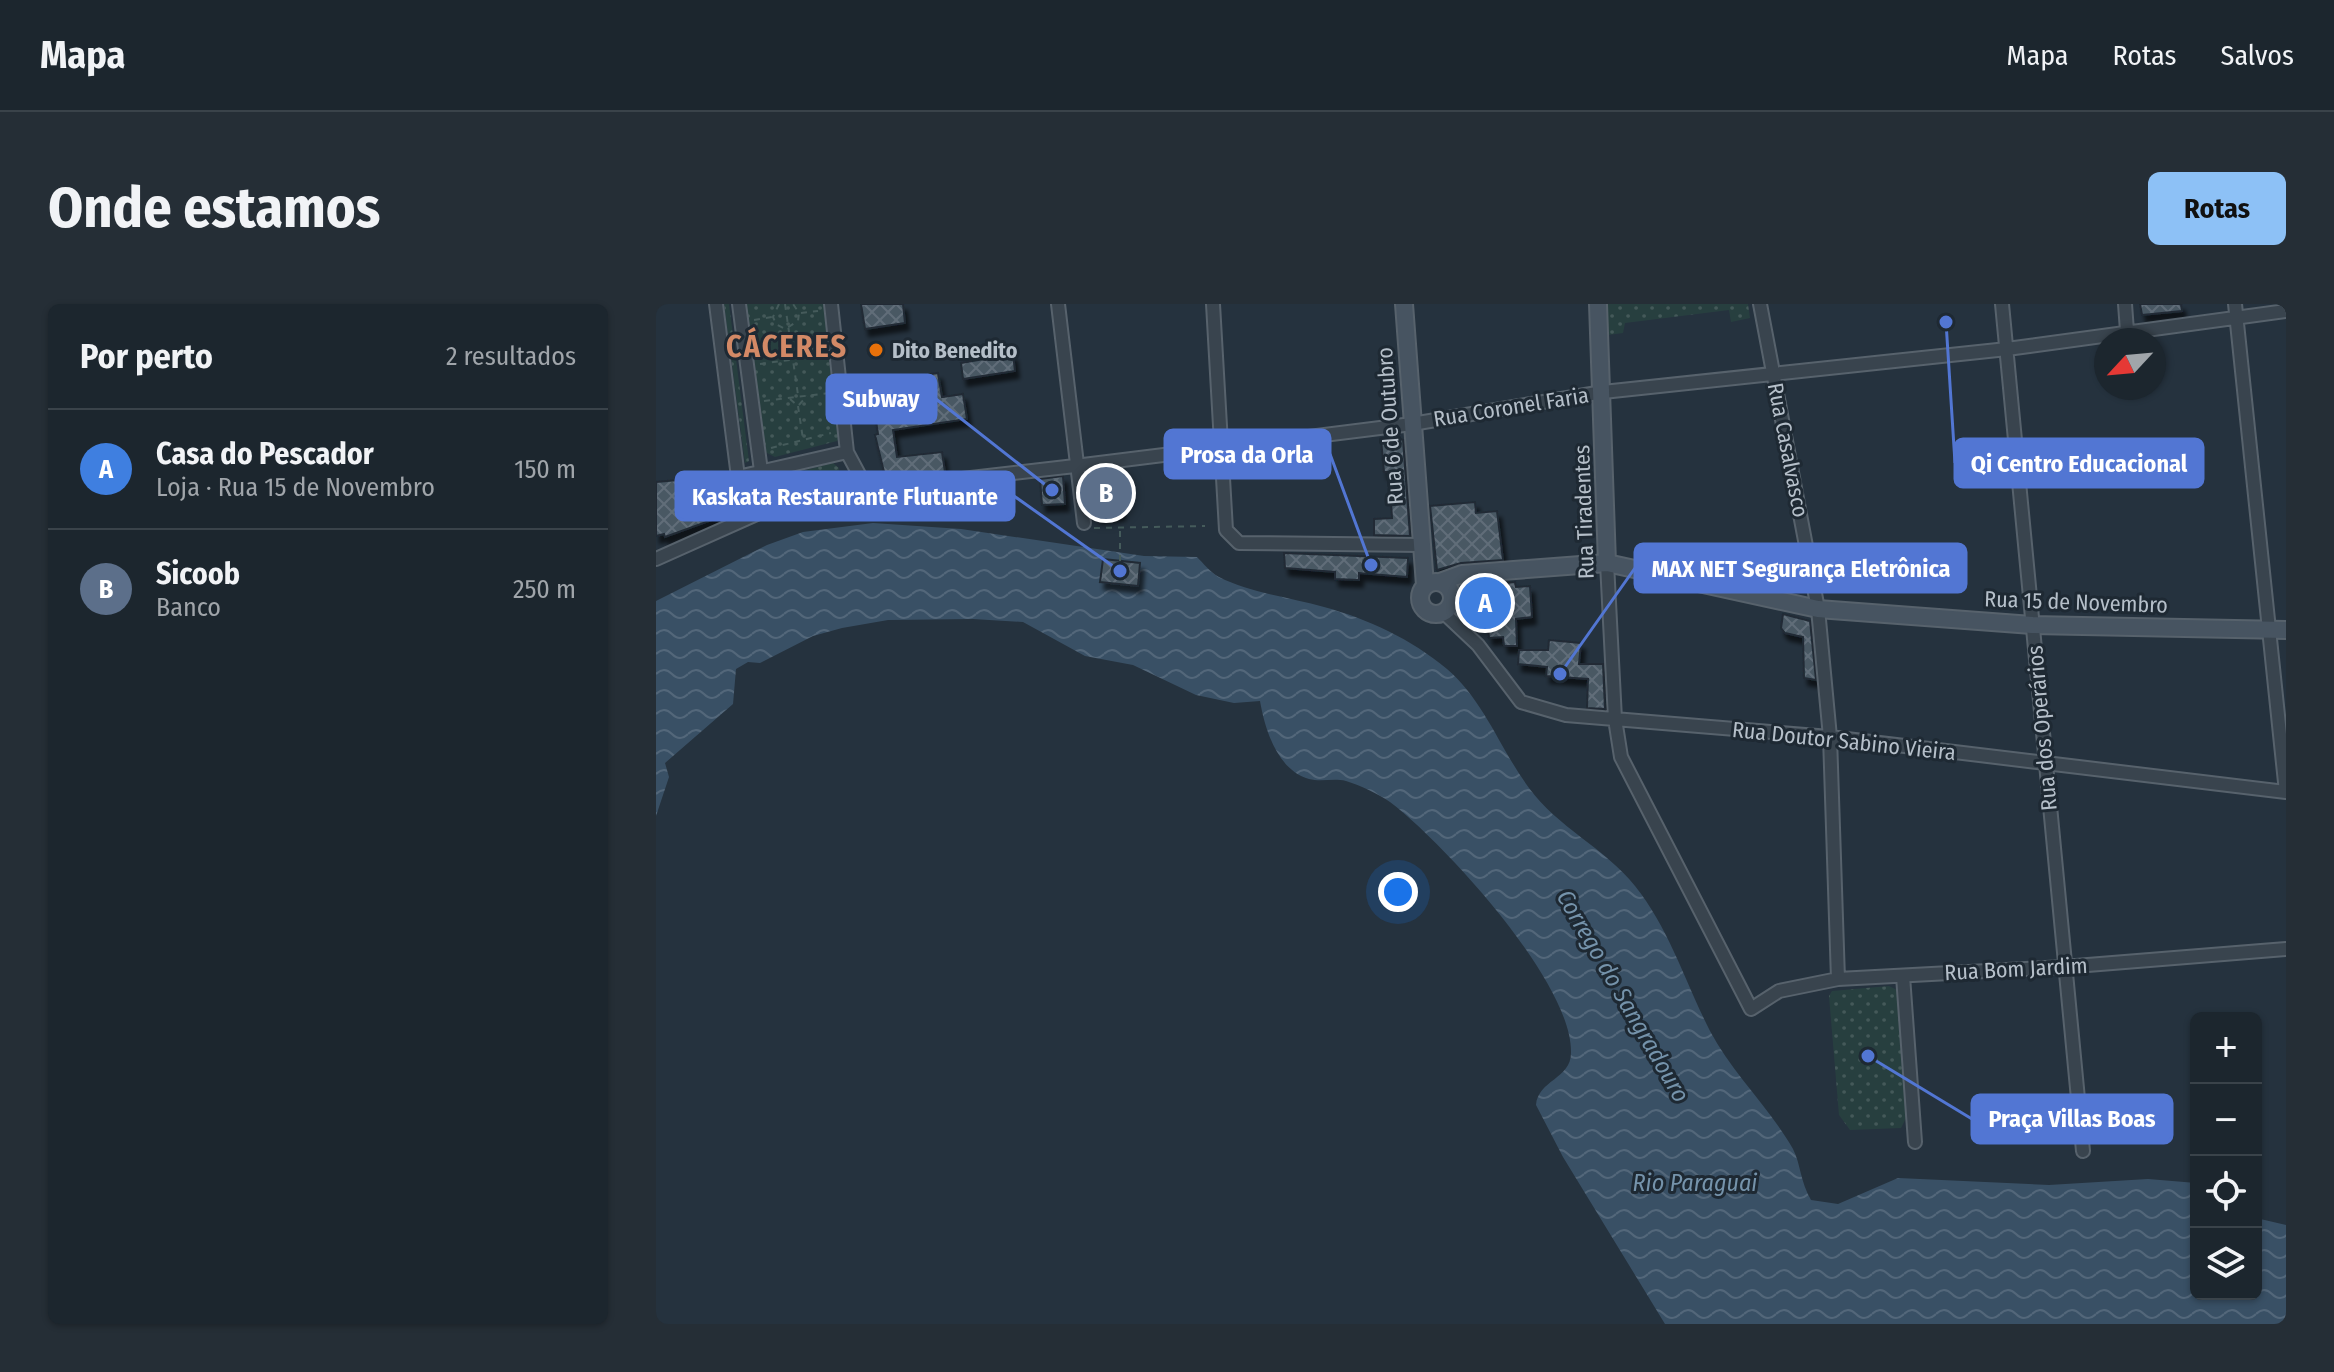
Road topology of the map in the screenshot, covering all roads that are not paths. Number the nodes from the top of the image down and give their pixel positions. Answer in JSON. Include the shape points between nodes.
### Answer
{"nodes":[{"id":1,"x":716,"y":304,"type":"edge"},
{"id":2,"x":739,"y":304,"type":"edge"},
{"id":3,"x":1058,"y":304,"type":"edge"},
{"id":4,"x":1213,"y":304,"type":"edge"},
{"id":5,"x":1404,"y":304,"type":"edge"},
{"id":6,"x":1598,"y":304,"type":"edge"},
{"id":7,"x":1760,"y":304,"type":"edge"},
{"id":8,"x":2002,"y":304,"type":"edge"},
{"id":9,"x":2125,"y":304,"type":"edge"},
{"id":10,"x":826,"y":307,"type":"edge"},
{"id":11,"x":2236,"y":310,"type":"edge"},
{"id":12,"x":2286,"y":311,"type":"edge"},
{"id":13,"x":2127,"y":328,"type":"edge"},
{"id":14,"x":2143,"y":328,"type":"edge"},
{"id":15,"x":2094,"y":336,"type":"edge"},
{"id":16,"x":2007,"y":349,"type":"junction"},
{"id":17,"x":1774,"y":374,"type":"junction"},
{"id":18,"x":1603,"y":392,"type":"junction"},
{"id":19,"x":1412,"y":424,"type":"junction"},
{"id":20,"x":1219,"y":446,"type":"junction"},
{"id":21,"x":847,"y":452,"type":"junction"},
{"id":22,"x":1075,"y":466,"type":"junction"},
{"id":23,"x":761,"y":471,"type":"junction"},
{"id":24,"x":738,"y":477,"type":"junction"},
{"id":25,"x":862,"y":480,"type":"junction"},
{"id":26,"x":739,"y":521,"type":"junction"},
{"id":27,"x":1084,"y":523,"type":"road end"},
{"id":28,"x":1421,"y":545,"type":"junction"},
{"id":29,"x":656,"y":559,"type":"edge"},
{"id":30,"x":1607,"y":563,"type":"junction"},
{"id":31,"x":1432,"y":584,"type":"junction"},
{"id":32,"x":1818,"y":609,"type":"junction"},
{"id":33,"x":1444,"y":613,"type":"junction"},
{"id":34,"x":2032,"y":625,"type":"junction"},
{"id":35,"x":2277,"y":630,"type":"edge"},
{"id":36,"x":1615,"y":719,"type":"junction"},
{"id":37,"x":1830,"y":737,"type":"junction"},
{"id":38,"x":2045,"y":764,"type":"junction"},
{"id":39,"x":2286,"y":792,"type":"edge"},
{"id":40,"x":2286,"y":949,"type":"edge"},
{"id":41,"x":2063,"y":967,"type":"junction"},
{"id":42,"x":1903,"y":976,"type":"junction"},
{"id":43,"x":1838,"y":979,"type":"junction"},
{"id":44,"x":1751,"y":1009,"type":"joint"},
{"id":45,"x":1915,"y":1142,"type":"dead end"},
{"id":46,"x":2083,"y":1151,"type":"dead end"}],
"edges":[{"from":1,"to":24,"type":"street"},
{"from":2,"to":23,"type":"street"},
{"from":3,"to":22,"type":"street"},
{"from":4,"to":20,"type":"street"},
{"from":5,"to":19,"type":"street","name":"Rua 6 de Outubro"},
{"from":6,"to":18,"type":"street","name":"Rua Tiradentes"},
{"from":7,"to":17,"type":"street","name":"Rua Casalvasco"},
{"from":8,"to":16,"type":"street","name":"Rua dos Operários"},
{"from":9,"to":13,"type":"street"},
{"from":10,"to":21,"type":"street"},
{"from":11,"to":12,"type":"street","name":"Rua Coronel Faria"},
{"from":11,"to":14,"type":"street","name":"Rua Coronel Faria"},
{"from":11,"to":35,"type":"street"},
{"from":15,"to":16,"type":"street","name":"Rua Coronel Faria"},
{"from":16,"to":17,"type":"street","name":"Rua Coronel Faria"},
{"from":16,"to":34,"type":"street","name":"Rua dos Operários"},
{"from":17,"to":18,"type":"street","name":"Rua Coronel Faria"},
{"from":17,"to":32,"type":"street","name":"Rua Casalvasco"},
{"from":18,"to":19,"type":"street","name":"Rua Coronel Faria"},
{"from":18,"to":30,"type":"street","name":"Rua Tiradentes"},
{"from":19,"to":20,"type":"street","name":"Rua Coronel Faria"},
{"from":19,"to":28,"type":"street","name":"Rua 6 de Outubro"},
{"from":20,"to":22,"type":"street","name":"Rua Coronel Faria"},
{"from":20,"to":28,"type":"street","via":[[1226,530],[1239,543]]},
{"from":21,"to":23,"type":"street"},
{"from":21,"to":25,"type":"street"},
{"from":22,"to":25,"type":"street","name":"Rua Coronel Faria","via":[[892,487]]},
{"from":22,"to":27,"type":"street"},
{"from":23,"to":24,"type":"street"},
{"from":24,"to":26,"type":"street"},
{"from":25,"to":26,"type":"street","name":"Rua Coronel Faria","via":[[788,500]]},
{"from":26,"to":29,"type":"street","name":"Rua Coronel Faria"},
{"from":28,"to":31,"type":"street","name":"Rua 6 de Outubro"},
{"from":30,"to":31,"type":"street","name":"Rua 15 de Novembro","via":[[1462,574]]},
{"from":30,"to":32,"type":"street","name":"Rua 15 de Novembro"},
{"from":30,"to":36,"type":"street","name":"Rua Tiradentes"},
{"from":31,"to":33,"type":"street","via":[[1449,588],[1453,599]]},
{"from":31,"to":33,"type":"street","via":[[1420,599],[1424,609]]},
{"from":32,"to":34,"type":"street","name":"Rua 15 de Novembro"},
{"from":32,"to":37,"type":"street","name":"Rua Casalvasco"},
{"from":33,"to":36,"type":"street","name":"Rua Doutor Sabino Vieira","via":[[1478,645],[1521,702],[1566,715]]},
{"from":34,"to":35,"type":"street","name":"Rua 15 de Novembro"},
{"from":34,"to":38,"type":"street","name":"Rua dos Operários"},
{"from":35,"to":39,"type":"street"},
{"from":36,"to":37,"type":"street","name":"Rua Doutor Sabino Vieira"},
{"from":36,"to":44,"type":"street","name":"Rua Tiradentes","via":[[1621,757],[1635,789]]},
{"from":37,"to":38,"type":"street","name":"Rua Doutor Sabino Vieira"},
{"from":37,"to":43,"type":"street","name":"Rua Casalvasco"},
{"from":38,"to":39,"type":"street","name":"Rua Doutor Sabino Vieira"},
{"from":38,"to":41,"type":"street","name":"Rua dos Operários"},
{"from":40,"to":41,"type":"street","name":"Rua Bom Jardim"},
{"from":41,"to":42,"type":"street","name":"Rua Bom Jardim"},
{"from":41,"to":46,"type":"street","name":"Rua dos Operários"},
{"from":42,"to":43,"type":"street","name":"Rua Bom Jardim"},
{"from":42,"to":45,"type":"street"},
{"from":43,"to":44,"type":"street","name":"Rua Bom Jardim","via":[[1779,991]]}]}
